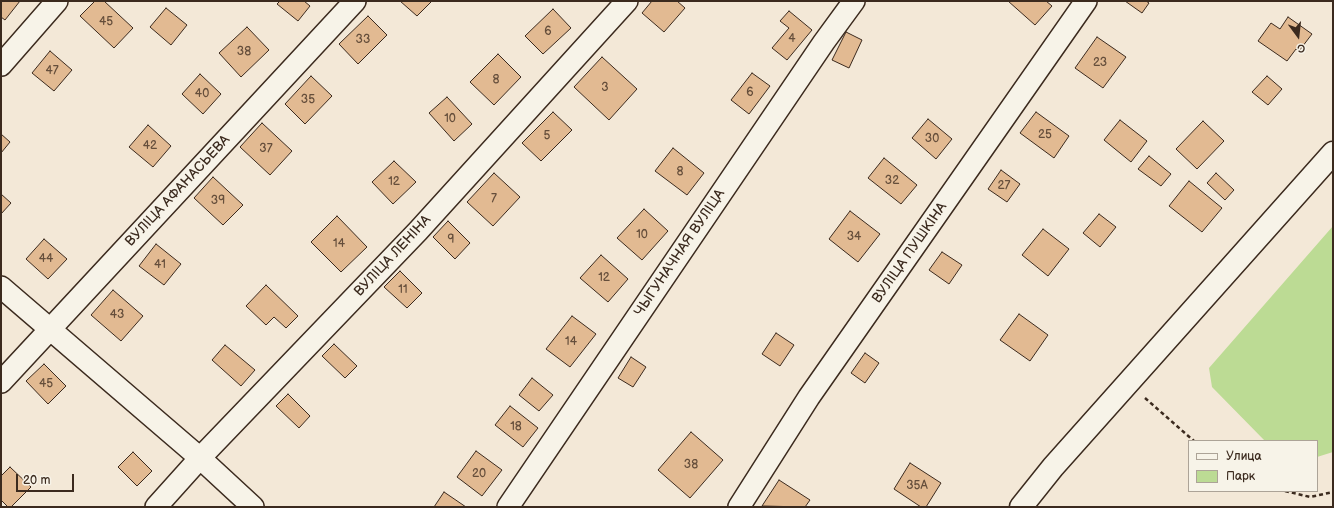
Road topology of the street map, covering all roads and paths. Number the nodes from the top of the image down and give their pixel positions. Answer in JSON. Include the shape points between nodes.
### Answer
{"nodes":[{"id":1,"x":57,"y":1,"type":"edge"},
{"id":2,"x":355,"y":1,"type":"edge"},
{"id":3,"x":627,"y":1,"type":"edge"},
{"id":4,"x":854,"y":1,"type":"edge"},
{"id":5,"x":1086,"y":1,"type":"edge"},
{"id":6,"x":1,"y":65,"type":"edge"},
{"id":7,"x":1333,"y":153,"type":"edge"},
{"id":8,"x":1,"y":287,"type":"edge"},
{"id":9,"x":49,"y":330,"type":"junction"},
{"id":10,"x":1,"y":382,"type":"edge"},
{"id":11,"x":1145,"y":398,"type":"dead end"},
{"id":12,"x":1193,"y":440,"type":"edge"},
{"id":13,"x":200,"y":458,"type":"junction"},
{"id":14,"x":1289,"y":492,"type":"edge"},
{"id":15,"x":1333,"y":492,"type":"edge"},
{"id":16,"x":156,"y":507,"type":"edge"},
{"id":17,"x":253,"y":507,"type":"edge"},
{"id":18,"x":508,"y":507,"type":"edge"},
{"id":19,"x":739,"y":507,"type":"edge"},
{"id":20,"x":1021,"y":507,"type":"edge"}],
"edges":[{"from":1,"to":6,"type":"street"},
{"from":2,"to":9,"type":"street","name":"ВУЛІЦА АФАНАСЬЕВА"},
{"from":3,"to":13,"type":"street","name":"ВУЛІЦА ЛЕНІНА","via":[[418,230]]},
{"from":4,"to":18,"type":"street","name":"ЧЫГУНАЧНАЯ ВУЛІЦА"},
{"from":5,"to":19,"type":"street","name":"ВУЛІЦА ПУШКІНА","via":[[810,397]]},
{"from":7,"to":20,"type":"street","via":[[1053,467]]},
{"from":8,"to":9,"type":"street"},
{"from":9,"to":10,"type":"street","name":"ВУЛІЦА АФАНАСЬЕВА"},
{"from":9,"to":13,"type":"street"},
{"from":11,"to":12,"type":"path"},
{"from":13,"to":16,"type":"street","name":"ВУЛІЦА ЛЕНІНА"},
{"from":13,"to":17,"type":"street"},
{"from":14,"to":15,"type":"path","via":[[1310,497]]}]}
